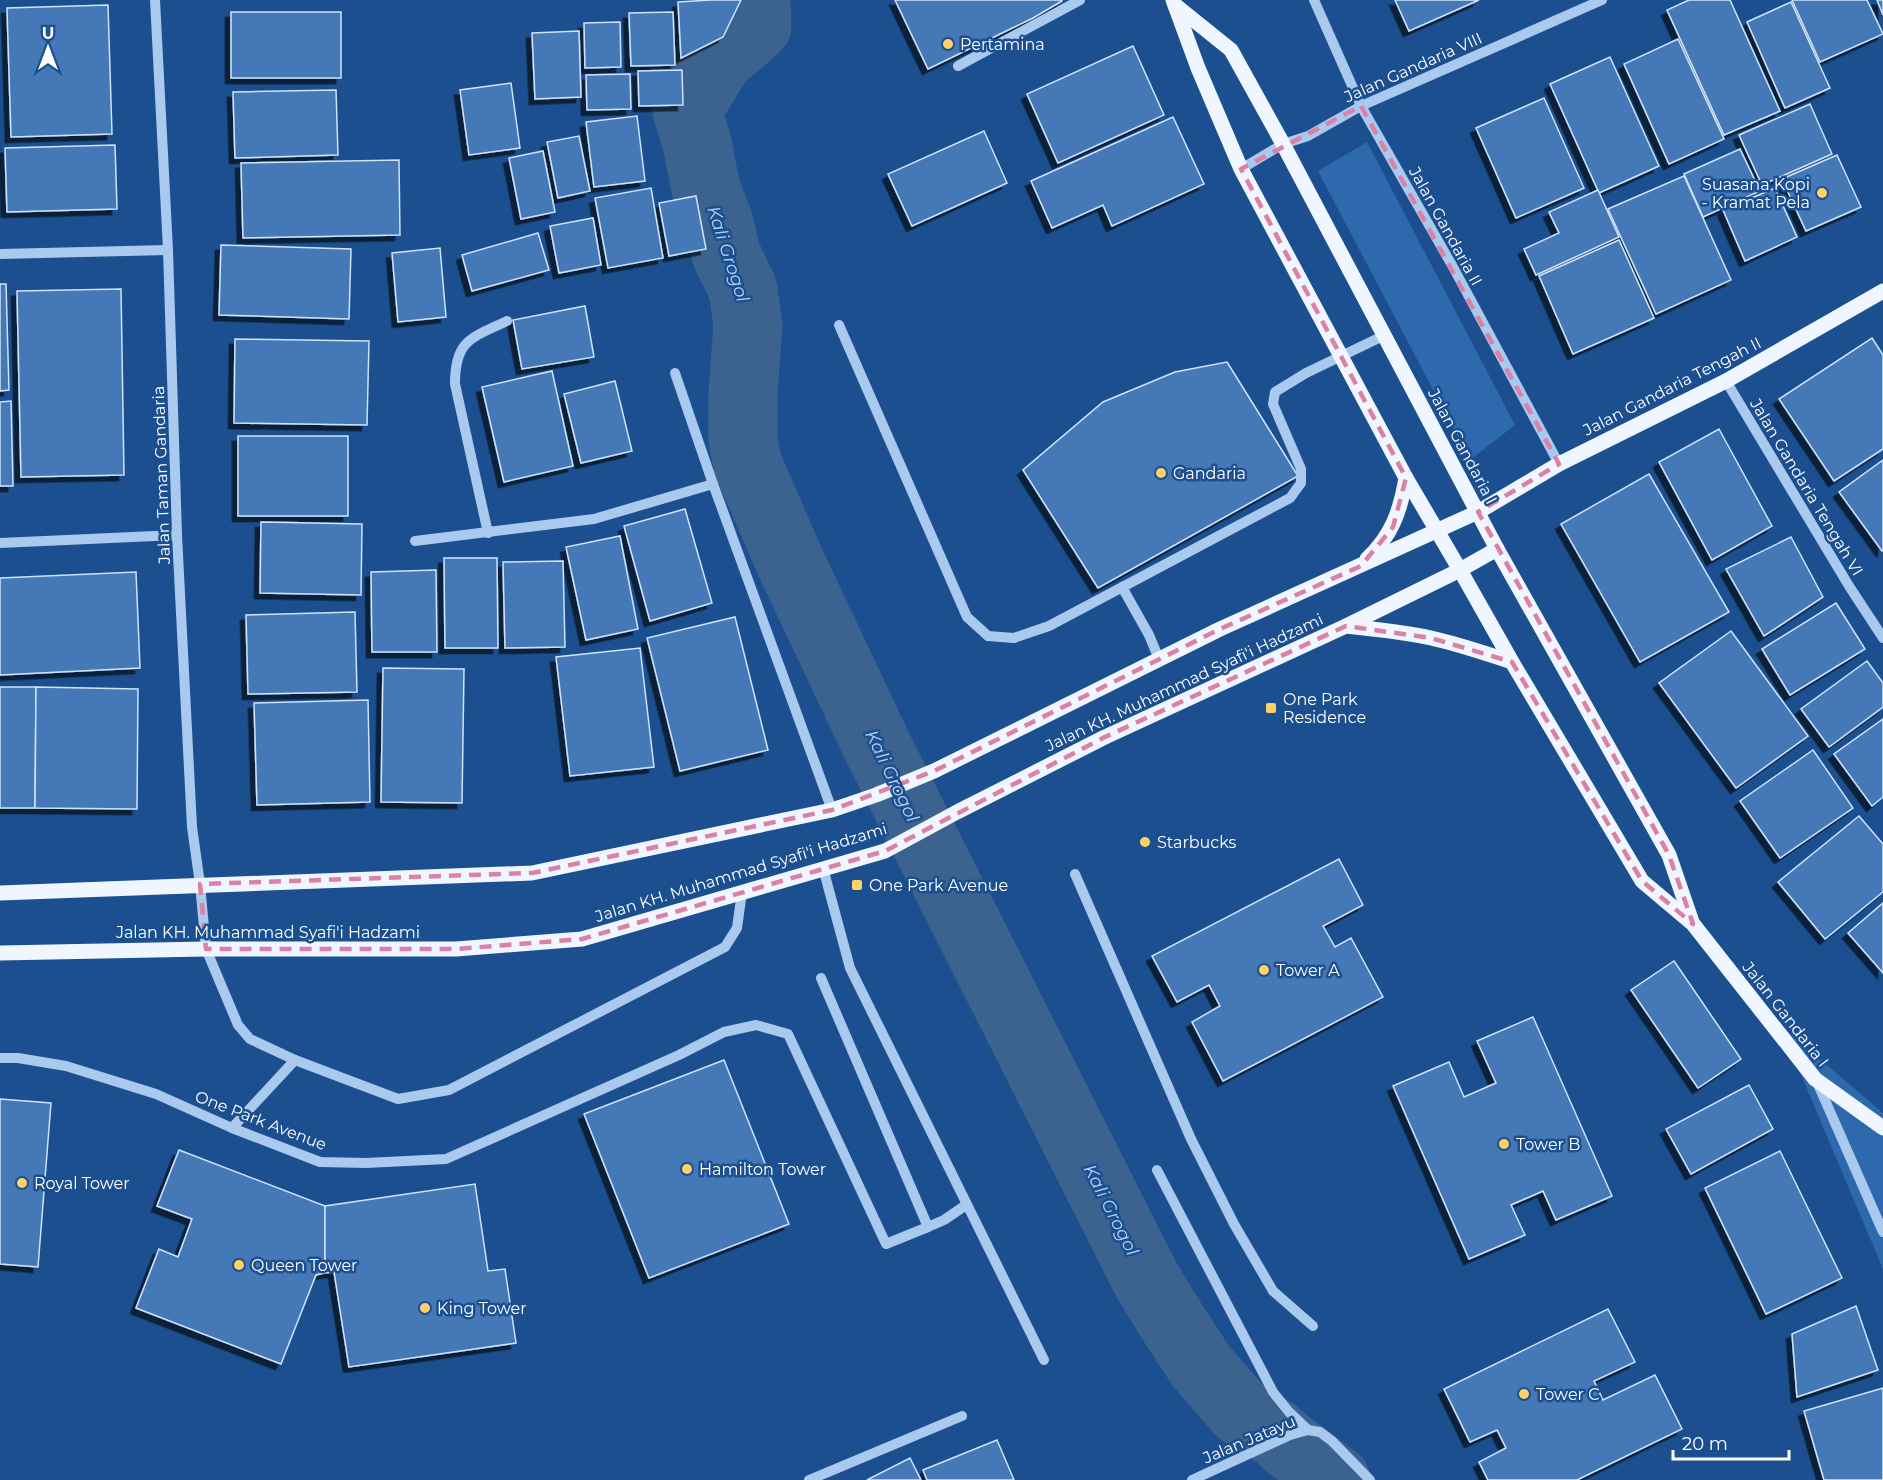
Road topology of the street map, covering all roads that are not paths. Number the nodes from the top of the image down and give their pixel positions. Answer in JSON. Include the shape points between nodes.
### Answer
{"nodes":[{"id":1,"x":155,"y":0,"type":"edge"},
{"id":2,"x":1080,"y":0,"type":"edge"},
{"id":3,"x":1314,"y":0,"type":"edge"},
{"id":4,"x":1602,"y":0,"type":"edge"},
{"id":5,"x":1174,"y":3,"type":"edge"},
{"id":6,"x":958,"y":66,"type":"dead end"},
{"id":7,"x":1361,"y":106,"type":"junction"},
{"id":8,"x":1283,"y":144,"type":"junction"},
{"id":9,"x":1241,"y":169,"type":"junction"},
{"id":10,"x":168,"y":250,"type":"junction"},
{"id":11,"x":0,"y":254,"type":"edge"},
{"id":12,"x":1883,"y":291,"type":"edge"},
{"id":13,"x":507,"y":321,"type":"dead end"},
{"id":14,"x":839,"y":325,"type":"dead end"},
{"id":15,"x":1383,"y":336,"type":"junction"},
{"id":16,"x":1342,"y":357,"type":"junction"},
{"id":17,"x":675,"y":373,"type":"dead end"},
{"id":18,"x":1726,"y":381,"type":"junction"},
{"id":19,"x":1559,"y":464,"type":"junction"},
{"id":20,"x":1406,"y":478,"type":"junction"},
{"id":21,"x":713,"y":484,"type":"junction"},
{"id":22,"x":1478,"y":512,"type":"junction"},
{"id":23,"x":1437,"y":531,"type":"junction"},
{"id":24,"x":488,"y":533,"type":"junction"},
{"id":25,"x":177,"y":535,"type":"junction"},
{"id":26,"x":415,"y":541,"type":"dead end"},
{"id":27,"x":0,"y":543,"type":"edge"},
{"id":28,"x":1497,"y":549,"type":"junction"},
{"id":29,"x":1361,"y":566,"type":"junction"},
{"id":30,"x":1460,"y":570,"type":"junction"},
{"id":31,"x":1122,"y":587,"type":"junction"},
{"id":32,"x":1346,"y":626,"type":"junction"},
{"id":33,"x":1883,"y":638,"type":"edge"},
{"id":34,"x":1159,"y":659,"type":"junction"},
{"id":35,"x":1512,"y":662,"type":"junction"},
{"id":36,"x":832,"y":810,"type":"junction"},
{"id":37,"x":823,"y":868,"type":"junction"},
{"id":38,"x":1075,"y":874,"type":"dead end"},
{"id":39,"x":200,"y":884,"type":"junction"},
{"id":40,"x":742,"y":892,"type":"junction"},
{"id":41,"x":0,"y":893,"type":"edge"},
{"id":42,"x":1693,"y":924,"type":"junction"},
{"id":43,"x":206,"y":949,"type":"junction"},
{"id":44,"x":0,"y":953,"type":"edge"},
{"id":45,"x":821,"y":978,"type":"dead end"},
{"id":46,"x":0,"y":1058,"type":"edge"},
{"id":47,"x":296,"y":1060,"type":"junction"},
{"id":48,"x":1815,"y":1079,"type":"junction"},
{"id":49,"x":232,"y":1128,"type":"junction"},
{"id":50,"x":1883,"y":1128,"type":"edge"},
{"id":51,"x":1157,"y":1170,"type":"dead end"},
{"id":52,"x":966,"y":1205,"type":"junction"},
{"id":53,"x":928,"y":1227,"type":"junction"},
{"id":54,"x":1883,"y":1232,"type":"edge"},
{"id":55,"x":1313,"y":1326,"type":"dead end"},
{"id":56,"x":1044,"y":1360,"type":"dead end"},
{"id":57,"x":962,"y":1416,"type":"dead end"},
{"id":58,"x":1308,"y":1430,"type":"junction"},
{"id":59,"x":809,"y":1480,"type":"edge"},
{"id":60,"x":1192,"y":1480,"type":"edge"},
{"id":61,"x":1370,"y":1480,"type":"edge"}],
"edges":[{"from":1,"to":10,"type":"street","name":"Jalan Taman Gandaria"},
{"from":2,"to":6,"type":"street"},
{"from":3,"to":7,"type":"street","name":"Jalan Gandaria II"},
{"from":4,"to":7,"type":"street","name":"Jalan Gandaria VIII"},
{"from":5,"to":8,"type":"main road","name":"Jalan Gandaria I","via":[[1231,50]]},
{"from":5,"to":9,"type":"main road","name":"Jalan Gandaria I"},
{"from":7,"to":8,"type":"street","name":"Jalan Gandaria VIII","via":[[1308,136]]},
{"from":7,"to":19,"type":"street","name":"Jalan Gandaria II"},
{"from":8,"to":9,"type":"street","name":"Jalan Gandaria VIII"},
{"from":8,"to":15,"type":"main road","name":"Jalan Gandaria I"},
{"from":9,"to":16,"type":"main road","name":"Jalan Gandaria I"},
{"from":10,"to":11,"type":"street"},
{"from":10,"to":25,"type":"street","name":"Jalan Taman Gandaria"},
{"from":12,"to":18,"type":"main road","name":"Jalan Gandaria Tengah II"},
{"from":13,"to":24,"type":"street","via":[[468,340],[454,366],[454,384]]},
{"from":14,"to":31,"type":"street","via":[[967,617],[988,636],[1014,638],[1049,626]]},
{"from":15,"to":16,"type":"street"},
{"from":15,"to":22,"type":"main road","name":"Jalan Gandaria I"},
{"from":16,"to":20,"type":"main road","name":"Jalan Gandaria I"},
{"from":16,"to":31,"type":"street","via":[[1275,392],[1273,404],[1301,469],[1301,483],[1290,498]]},
{"from":17,"to":21,"type":"street"},
{"from":18,"to":19,"type":"main road","name":"Jalan Gandaria Tengah II"},
{"from":18,"to":33,"type":"street","name":"Jalan Gandaria Tengah VI"},
{"from":19,"to":22,"type":"main road","name":"Jalan Gandaria Tengah II"},
{"from":20,"to":23,"type":"main road","name":"Jalan Gandaria I"},
{"from":20,"to":29,"type":"main road","via":[[1393,527]]},
{"from":21,"to":24,"type":"street","via":[[594,519]]},
{"from":21,"to":36,"type":"street"},
{"from":22,"to":23,"type":"main road","name":"Jalan KH. Muhammad Syafi'i Hadzami"},
{"from":22,"to":28,"type":"main road","name":"Jalan Gandaria I"},
{"from":23,"to":29,"type":"main road","name":"Jalan KH. Muhammad Syafi'i Hadzami"},
{"from":23,"to":30,"type":"main road","name":"Jalan Gandaria I"},
{"from":24,"to":26,"type":"street"},
{"from":25,"to":27,"type":"street"},
{"from":25,"to":39,"type":"street","name":"Jalan Taman Gandaria","via":[[192,827]]},
{"from":28,"to":30,"type":"main road","name":"Jalan KH. Muhammad Syafi'i Hadzami"},
{"from":28,"to":42,"type":"main road","name":"Jalan Gandaria I","via":[[1669,855]]},
{"from":29,"to":34,"type":"main road","name":"Jalan KH. Muhammad Syafi'i Hadzami"},
{"from":30,"to":32,"type":"main road","name":"Jalan KH. Muhammad Syafi'i Hadzami"},
{"from":30,"to":35,"type":"main road","name":"Jalan Gandaria I"},
{"from":31,"to":34,"type":"street"},
{"from":32,"to":35,"type":"main road","via":[[1431,638]]},
{"from":32,"to":37,"type":"main road","name":"Jalan KH. Muhammad Syafi'i Hadzami","via":[[1105,737],[885,851]]},
{"from":34,"to":36,"type":"main road","name":"Jalan KH. Muhammad Syafi'i Hadzami","via":[[934,771]]},
{"from":35,"to":42,"type":"main road","name":"Jalan Gandaria I","via":[[1642,881]]},
{"from":36,"to":39,"type":"main road","name":"Jalan KH. Muhammad Syafi'i Hadzami","via":[[532,873]]},
{"from":37,"to":40,"type":"main road","name":"Jalan KH. Muhammad Syafi'i Hadzami"},
{"from":37,"to":52,"type":"street","via":[[850,968]]},
{"from":38,"to":55,"type":"street","via":[[1191,1139],[1234,1224],[1273,1291]]},
{"from":39,"to":41,"type":"main road","name":"Jalan KH. Muhammad Syafi'i Hadzami"},
{"from":39,"to":43,"type":"street","name":"Jalan Taman Gandaria"},
{"from":40,"to":43,"type":"main road","name":"Jalan KH. Muhammad Syafi'i Hadzami","via":[[582,939],[456,949]]},
{"from":40,"to":47,"type":"street","via":[[737,928],[725,947],[449,1090],[398,1099]]},
{"from":42,"to":48,"type":"main road","name":"Jalan Gandaria I"},
{"from":43,"to":44,"type":"main road","name":"Jalan KH. Muhammad Syafi'i Hadzami"},
{"from":43,"to":47,"type":"street","name":"Jalan Taman Gandaria","via":[[238,1025],[250,1040]]},
{"from":45,"to":53,"type":"street"},
{"from":46,"to":49,"type":"street","name":"One Park Avenue","via":[[66,1066],[156,1094]]},
{"from":47,"to":49,"type":"street"},
{"from":48,"to":50,"type":"main road"},
{"from":48,"to":54,"type":"street","name":"Jalan Gandaria I"},
{"from":49,"to":53,"type":"street","name":"One Park Avenue","via":[[320,1161],[446,1159],[724,1032],[756,1025],[789,1034],[886,1244]]},
{"from":51,"to":58,"type":"street","via":[[1273,1392]]},
{"from":52,"to":53,"type":"street","name":"One Park Avenue"},
{"from":52,"to":56,"type":"street"},
{"from":57,"to":59,"type":"street"},
{"from":58,"to":60,"type":"street","name":"Jalan Jatayu"},
{"from":58,"to":61,"type":"street","name":"Jalan Jatayu","via":[[1320,1432],[1332,1441]]}]}
